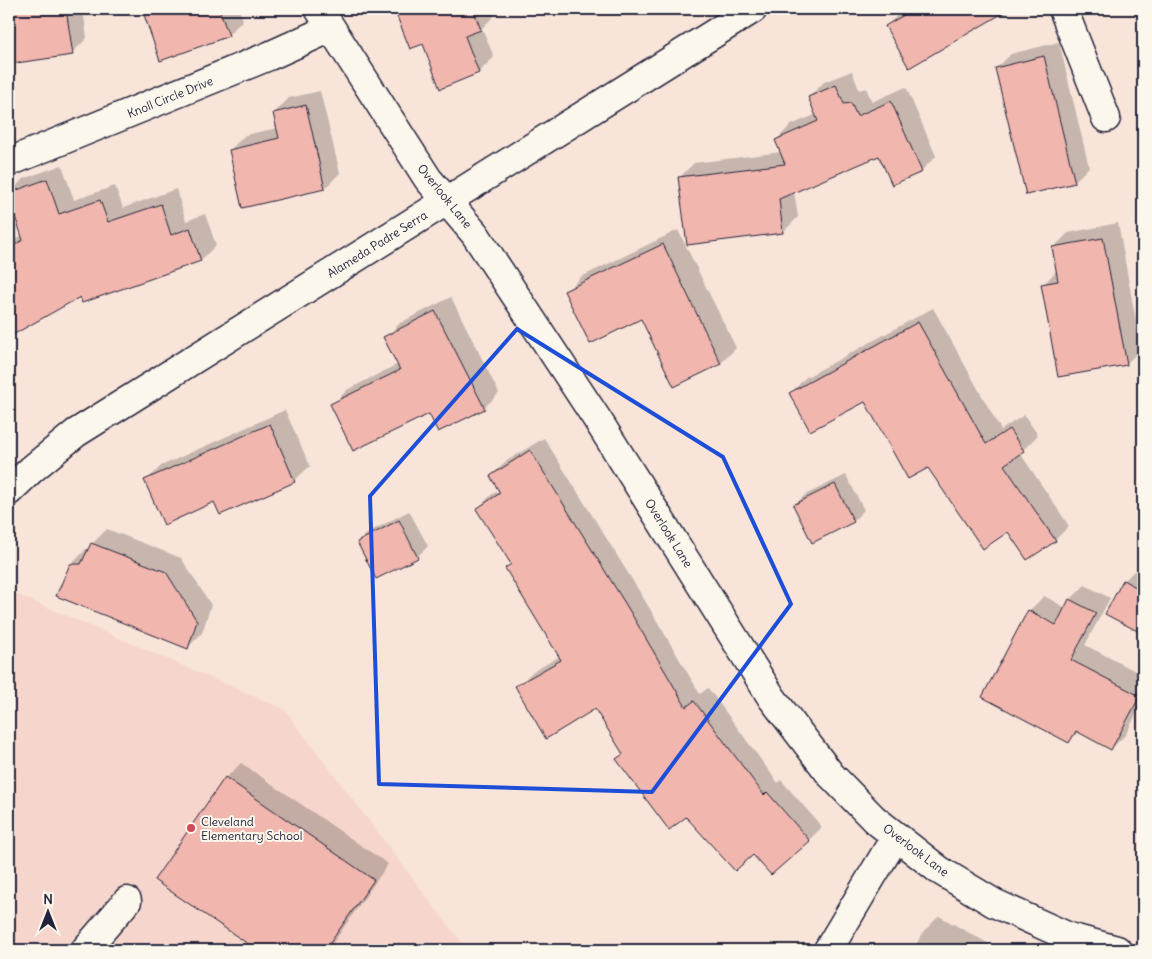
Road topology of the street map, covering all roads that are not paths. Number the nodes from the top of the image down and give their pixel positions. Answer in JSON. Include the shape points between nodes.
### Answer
{"nodes":[{"id":1,"x":753,"y":9,"type":"edge"},
{"id":2,"x":1063,"y":9,"type":"edge"},
{"id":3,"x":324,"y":18,"type":"edge"},
{"id":4,"x":1106,"y":118,"type":"dead end"},
{"id":5,"x":9,"y":162,"type":"edge"},
{"id":6,"x":447,"y":200,"type":"junction"},
{"id":7,"x":9,"y":491,"type":"edge"},
{"id":8,"x":896,"y":836,"type":"junction"},
{"id":9,"x":127,"y":901,"type":"dead end"},
{"id":10,"x":85,"y":950,"type":"edge"},
{"id":11,"x":828,"y":950,"type":"edge"},
{"id":12,"x":1117,"y":950,"type":"edge"}],
"edges":[{"from":1,"to":6,"type":"street","name":"Alameda Padre Serra"},
{"from":2,"to":4,"type":"street"},
{"from":3,"to":5,"type":"street","name":"Knoll Circle Drive","via":[[269,56]]},
{"from":3,"to":6,"type":"street","name":"Overlook Lane","via":[[428,179]]},
{"from":6,"to":7,"type":"street","name":"Alameda Padre Serra","via":[[76,433]]},
{"from":6,"to":8,"type":"street","name":"Overlook Lane","via":[[476,234],[597,418],[772,698],[831,775],[874,819]]},
{"from":8,"to":11,"type":"street"},
{"from":8,"to":12,"type":"street","name":"Overlook Lane","via":[[940,870],[994,903],[1069,937]]},
{"from":9,"to":10,"type":"street"}]}
